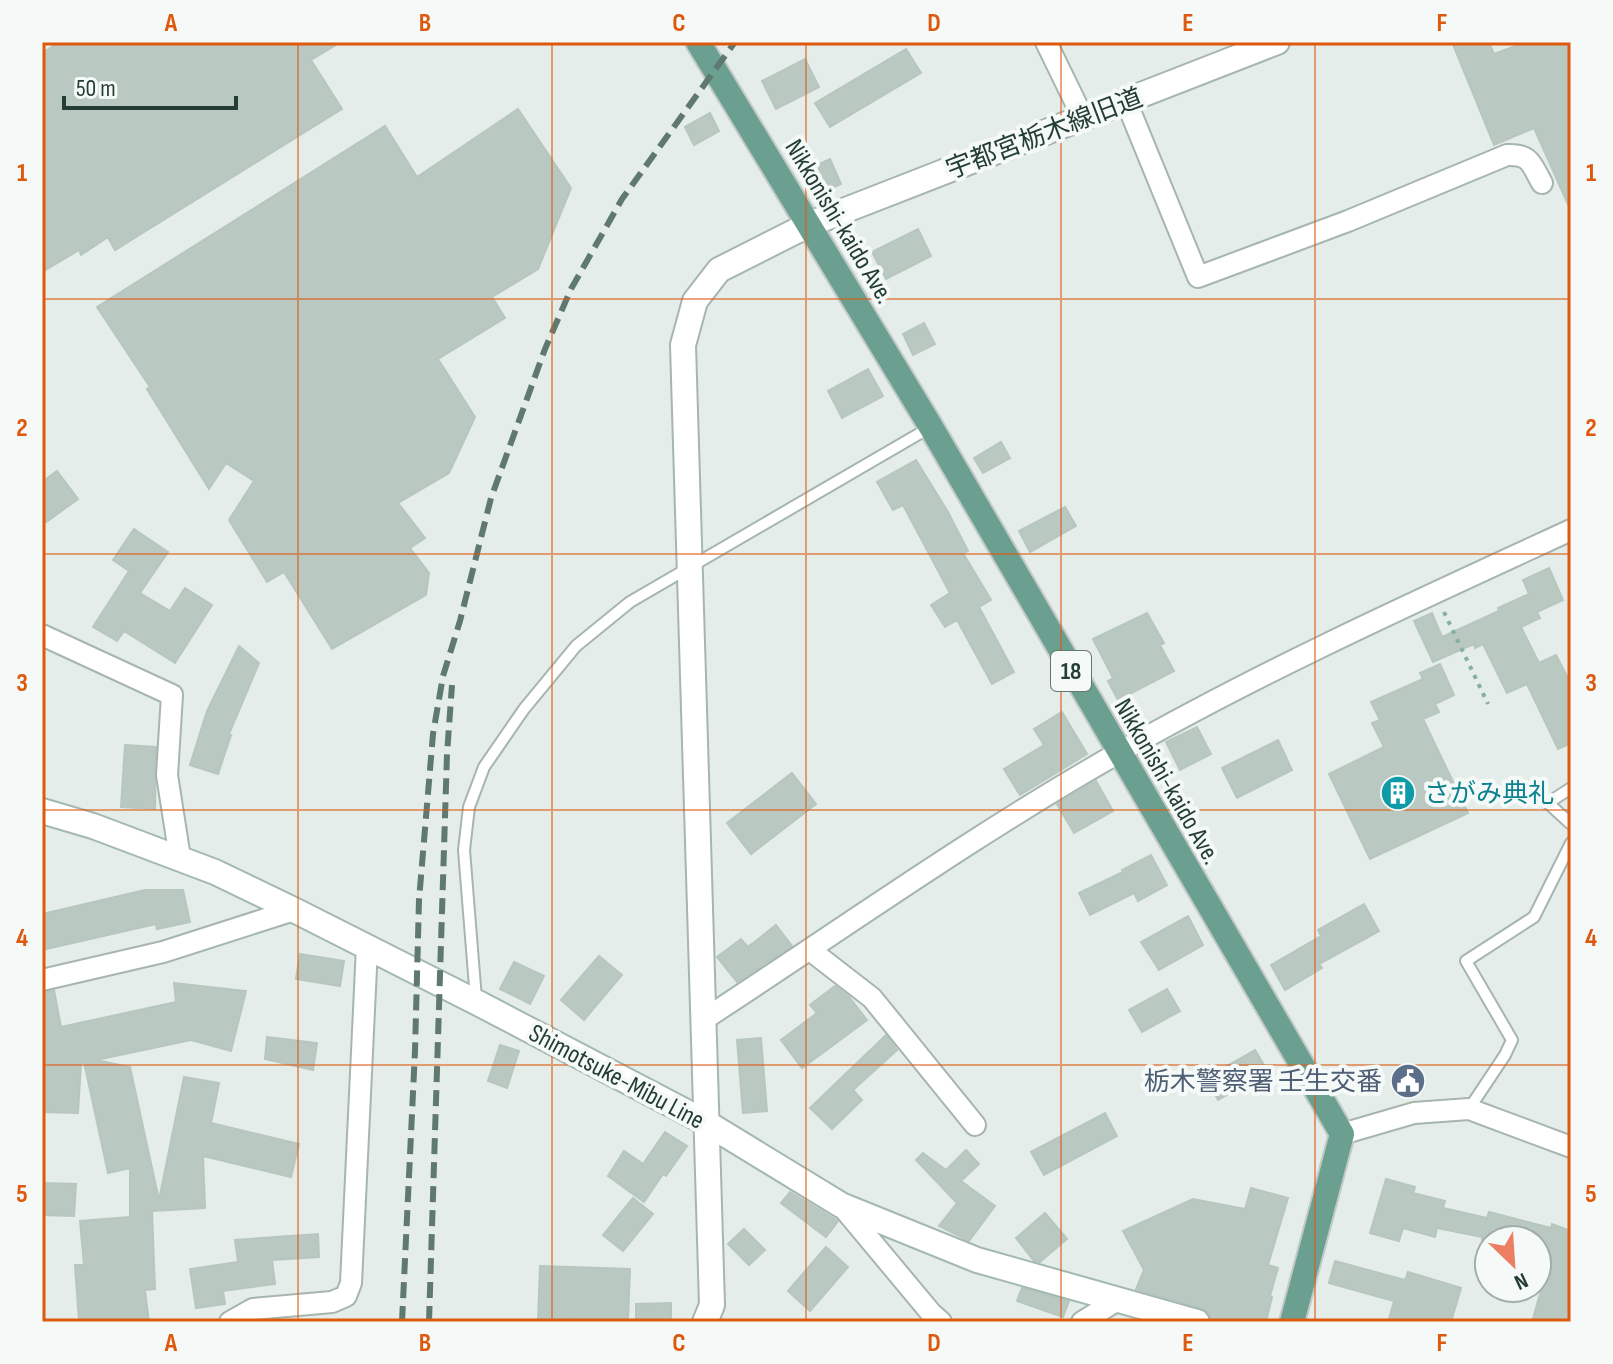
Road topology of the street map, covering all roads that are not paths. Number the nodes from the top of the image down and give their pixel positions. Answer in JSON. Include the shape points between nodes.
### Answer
{"nodes":[{"id":1,"x":698,"y":42,"type":"edge"},
{"id":2,"x":1046,"y":42,"type":"edge"},
{"id":3,"x":1277,"y":42,"type":"edge"},
{"id":4,"x":1126,"y":101,"type":"junction"},
{"id":5,"x":1083,"y":118,"type":"junction"},
{"id":6,"x":1542,"y":183,"type":"dead end"},
{"id":7,"x":810,"y":224,"type":"junction"},
{"id":8,"x":931,"y":427,"type":"junction"},
{"id":9,"x":1571,"y":530,"type":"edge"},
{"id":10,"x":689,"y":569,"type":"junction"},
{"id":11,"x":42,"y":635,"type":"edge"},
{"id":12,"x":1119,"y":753,"type":"junction"},
{"id":13,"x":1571,"y":788,"type":"edge"},
{"id":14,"x":42,"y":811,"type":"edge"},
{"id":15,"x":1571,"y":824,"type":"edge"},
{"id":16,"x":1571,"y":843,"type":"edge"},
{"id":17,"x":180,"y":858,"type":"junction"},
{"id":18,"x":294,"y":910,"type":"junction"},
{"id":19,"x":367,"y":947,"type":"junction"},
{"id":20,"x":810,"y":950,"type":"junction"},
{"id":21,"x":42,"y":980,"type":"edge"},
{"id":22,"x":476,"y":1002,"type":"junction"},
{"id":23,"x":703,"y":1020,"type":"junction"},
{"id":24,"x":1469,"y":1109,"type":"junction"},
{"id":25,"x":705,"y":1122,"type":"junction"},
{"id":26,"x":975,"y":1125,"type":"dead end"},
{"id":27,"x":1342,"y":1134,"type":"junction"},
{"id":28,"x":1571,"y":1147,"type":"edge"},
{"id":29,"x":841,"y":1205,"type":"junction"},
{"id":30,"x":1116,"y":1301,"type":"junction"},
{"id":31,"x":230,"y":1322,"type":"edge"},
{"id":32,"x":705,"y":1322,"type":"edge"},
{"id":33,"x":941,"y":1322,"type":"edge"},
{"id":34,"x":1082,"y":1322,"type":"edge"},
{"id":35,"x":1197,"y":1322,"type":"edge"},
{"id":36,"x":1292,"y":1322,"type":"edge"}],
"edges":[{"from":1,"to":7,"type":"main road","name":"Nikkonishi-kaido Ave.","number":"18"},
{"from":2,"to":5,"type":"street"},
{"from":3,"to":4,"type":"street","name":"宇都宮栃木線旧道"},
{"from":4,"to":5,"type":"street","name":"宇都宮栃木線旧道"},
{"from":4,"to":6,"type":"street","via":[[1198,277],[1507,155],[1529,159]]},
{"from":5,"to":7,"type":"street","name":"宇都宮栃木線旧道"},
{"from":7,"to":8,"type":"main road","name":"Nikkonishi-kaido Ave.","number":"18"},
{"from":7,"to":10,"type":"street","name":"宇都宮栃木線旧道","via":[[719,270],[695,301],[683,345]]},
{"from":8,"to":10,"type":"lane"},
{"from":8,"to":12,"type":"main road","name":"Nikkonishi-kaido Ave.","number":"18"},
{"from":9,"to":12,"type":"street","via":[[1260,676]]},
{"from":10,"to":22,"type":"lane","via":[[630,602],[576,646],[484,767],[469,807],[464,850]]},
{"from":10,"to":23,"type":"street","name":"宇都宮栃木線旧道"},
{"from":11,"to":17,"type":"street","via":[[172,695],[167,775]]},
{"from":12,"to":20,"type":"street"},
{"from":12,"to":27,"type":"main road","name":"Nikkonishi-kaido Ave.","number":"18"},
{"from":13,"to":15,"type":"lane","via":[[1548,803]]},
{"from":14,"to":17,"type":"street","name":"Shimotsuke-Mibu Line"},
{"from":16,"to":24,"type":"lane","via":[[1534,917],[1466,961],[1512,1040]]},
{"from":17,"to":18,"type":"street","name":"Shimotsuke-Mibu Line"},
{"from":18,"to":19,"type":"street","name":"Shimotsuke-Mibu Line"},
{"from":18,"to":21,"type":"street","via":[[163,952]]},
{"from":19,"to":22,"type":"street","name":"Shimotsuke-Mibu Line"},
{"from":19,"to":31,"type":"street","via":[[351,1283],[346,1296],[332,1302],[253,1309]]},
{"from":20,"to":23,"type":"street"},
{"from":20,"to":26,"type":"street","via":[[872,998]]},
{"from":22,"to":25,"type":"street","name":"Shimotsuke-Mibu Line"},
{"from":23,"to":25,"type":"street","name":"宇都宮栃木線旧道"},
{"from":24,"to":27,"type":"street","via":[[1414,1113]]},
{"from":24,"to":28,"type":"street"},
{"from":25,"to":29,"type":"street","name":"Shimotsuke-Mibu Line"},
{"from":25,"to":32,"type":"street","name":"宇都宮栃木線旧道","via":[[712,1305]]},
{"from":27,"to":36,"type":"main road"},
{"from":29,"to":30,"type":"street","name":"Shimotsuke-Mibu Line","via":[[977,1260]]},
{"from":29,"to":33,"type":"street"},
{"from":30,"to":34,"type":"street"},
{"from":30,"to":35,"type":"street","name":"Shimotsuke-Mibu Line"}]}
